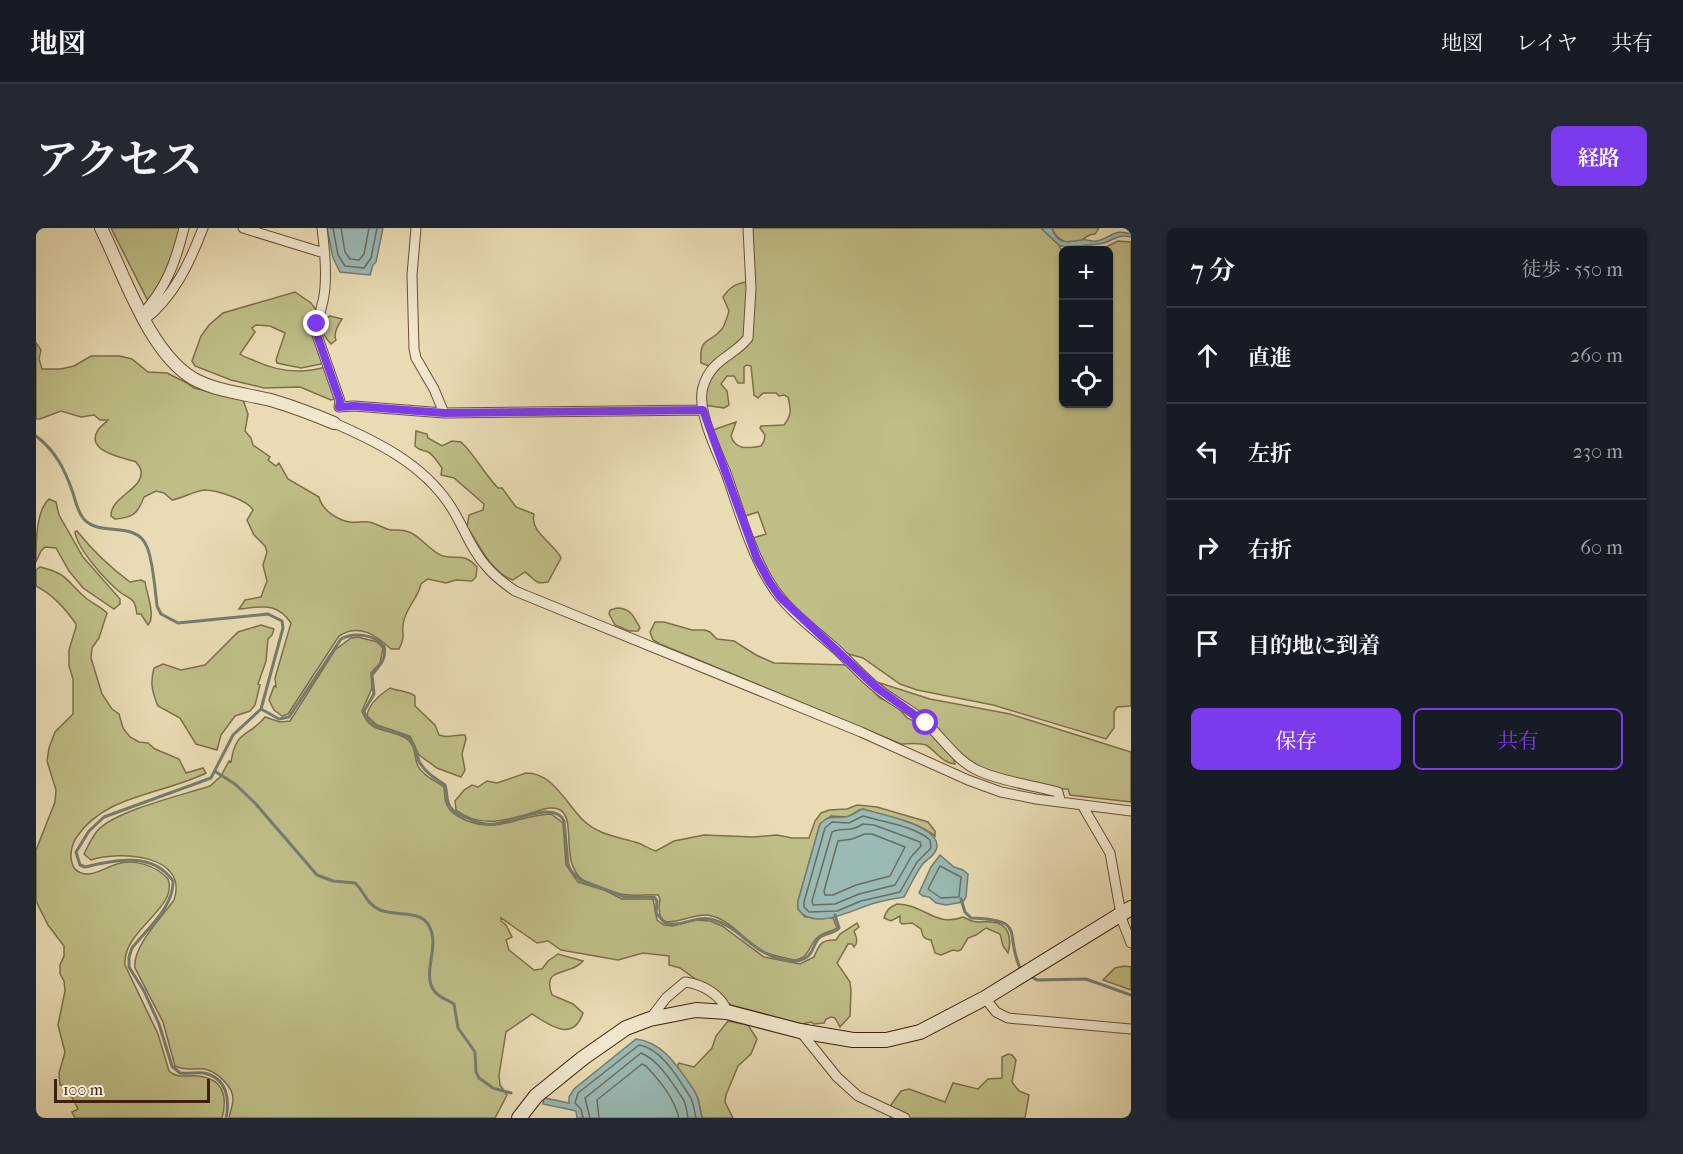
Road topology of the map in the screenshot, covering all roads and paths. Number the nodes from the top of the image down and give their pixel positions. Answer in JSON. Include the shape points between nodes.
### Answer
{"nodes":[{"id":1,"x":101,"y":228,"type":"edge"},
{"id":2,"x":184,"y":228,"type":"edge"},
{"id":3,"x":203,"y":228,"type":"edge"},
{"id":4,"x":243,"y":228,"type":"edge"},
{"id":5,"x":322,"y":228,"type":"edge"},
{"id":6,"x":416,"y":228,"type":"edge"},
{"id":7,"x":748,"y":228,"type":"edge"},
{"id":8,"x":324,"y":253,"type":"junction"},
{"id":9,"x":143,"y":317,"type":"junction"},
{"id":10,"x":703,"y":410,"type":"junction"},
{"id":11,"x":444,"y":413,"type":"junction"},
{"id":12,"x":334,"y":423,"type":"joint"},
{"id":13,"x":1060,"y":801,"type":"junction"},
{"id":14,"x":1082,"y":805,"type":"junction"},
{"id":15,"x":1131,"y":811,"type":"edge"},
{"id":16,"x":1126,"y":911,"type":"edge"},
{"id":17,"x":1131,"y":943,"type":"edge"},
{"id":18,"x":985,"y":998,"type":"junction"},
{"id":19,"x":727,"y":1012,"type":"junction"},
{"id":20,"x":650,"y":1019,"type":"junction"},
{"id":21,"x":1131,"y":1029,"type":"edge"},
{"id":22,"x":800,"y":1031,"type":"junction"},
{"id":23,"x":519,"y":1118,"type":"edge"},
{"id":24,"x":905,"y":1118,"type":"edge"}],
"edges":[{"from":1,"to":9,"type":"street"},
{"from":2,"to":9,"type":"street","via":[[171,272]]},
{"from":3,"to":9,"type":"street","via":[[194,253],[169,296],[156,311]]},
{"from":4,"to":8,"type":"street"},
{"from":5,"to":8,"type":"street"},
{"from":6,"to":11,"type":"street","via":[[412,275],[414,349]]},
{"from":7,"to":10,"type":"street","via":[[748,338],[707,375],[702,392]]},
{"from":8,"to":11,"type":"street","via":[[323,300],[317,335],[339,407]]},
{"from":9,"to":12,"type":"street","via":[[167,357],[195,380],[274,401]]},
{"from":10,"to":11,"type":"street"},
{"from":10,"to":13,"type":"street","via":[[757,559],[780,597],[877,688],[926,723],[969,765],[998,777],[1058,792]]},
{"from":12,"to":13,"type":"street","via":[[367,437],[423,474],[450,505],[486,567],[514,591],[979,784],[1001,792]]},
{"from":13,"to":14,"type":"street"},
{"from":14,"to":15,"type":"street"},
{"from":14,"to":16,"type":"street","via":[[1110,853]]},
{"from":16,"to":17,"type":"street"},
{"from":16,"to":18,"type":"main road"},
{"from":18,"to":21,"type":"street","via":[[996,1012],[1008,1018]]},
{"from":18,"to":22,"type":"main road","via":[[920,1032],[886,1040],[853,1040]]},
{"from":19,"to":20,"type":"main road","via":[[696,1010]]},
{"from":19,"to":20,"type":"street","via":[[722,1000],[685,982]]},
{"from":19,"to":22,"type":"main road"},
{"from":20,"to":23,"type":"main road","via":[[626,1028],[583,1058],[536,1096]]},
{"from":22,"to":24,"type":"street","via":[[837,1077],[858,1096]]}]}
